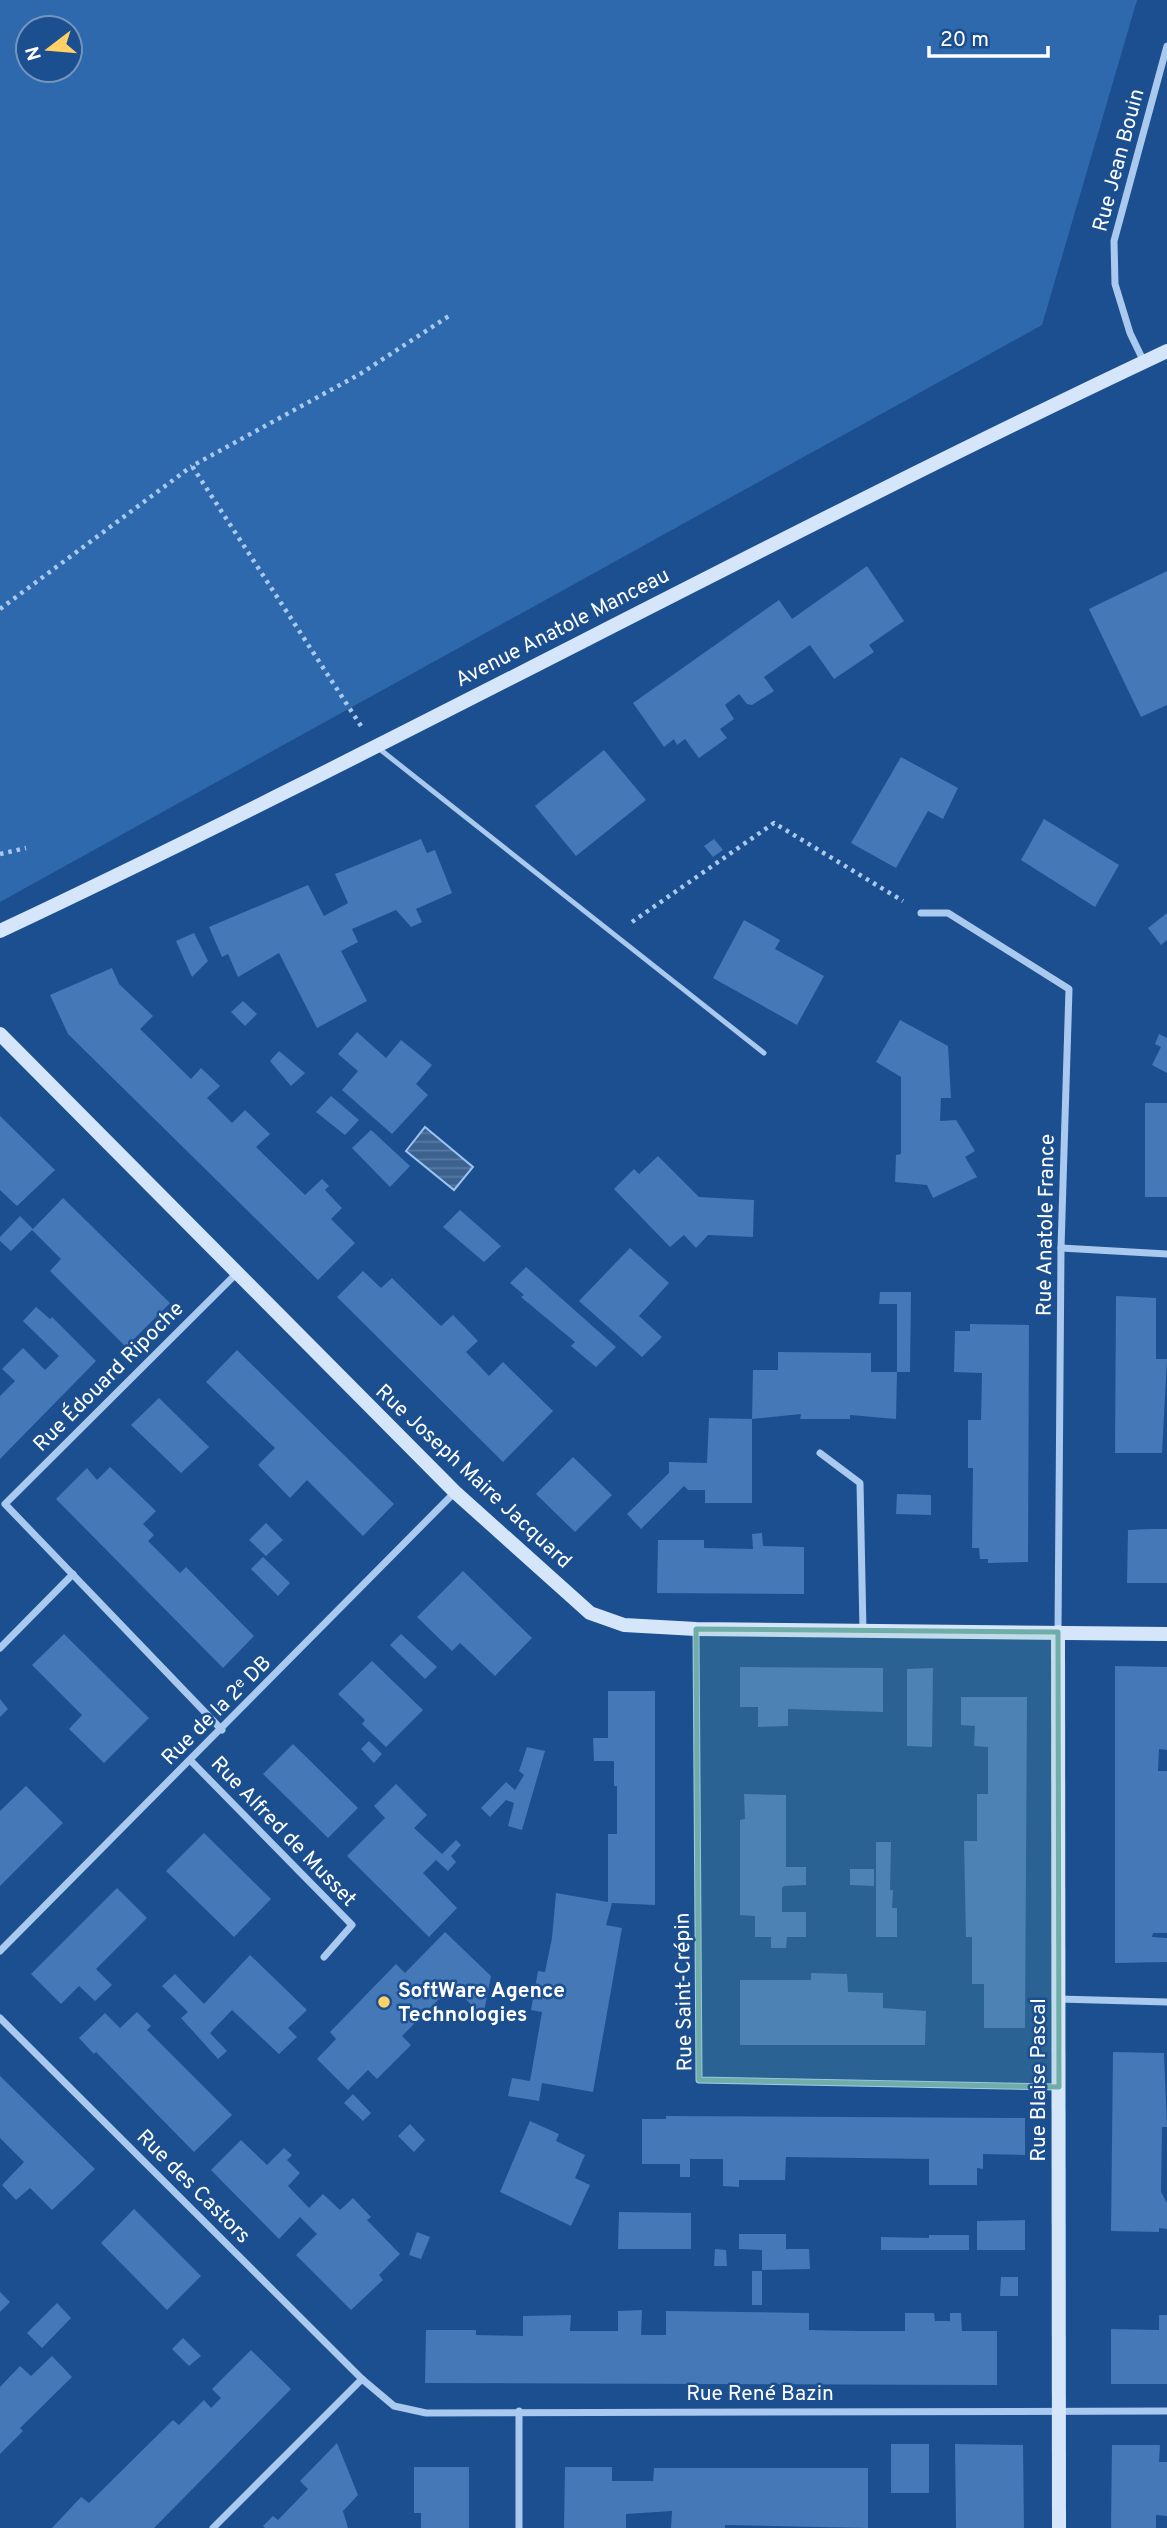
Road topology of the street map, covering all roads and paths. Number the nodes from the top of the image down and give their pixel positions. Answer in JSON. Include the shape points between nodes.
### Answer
{"nodes":[{"id":1,"x":1167,"y":46,"type":"edge"},
{"id":2,"x":452,"y":314,"type":"dead end"},
{"id":3,"x":1167,"y":351,"type":"edge"},
{"id":4,"x":1143,"y":362,"type":"junction"},
{"id":5,"x":192,"y":466,"type":"junction"},
{"id":6,"x":0,"y":610,"type":"edge"},
{"id":7,"x":375,"y":745,"type":"junction"},
{"id":8,"x":26,"y":848,"type":"dead end"},
{"id":9,"x":0,"y":854,"type":"edge"},
{"id":10,"x":921,"y":913,"type":"joint"},
{"id":11,"x":0,"y":931,"type":"edge"},
{"id":12,"x":612,"y":935,"type":"junction"},
{"id":13,"x":0,"y":1034,"type":"edge"},
{"id":14,"x":764,"y":1053,"type":"dead end"},
{"id":15,"x":1061,"y":1248,"type":"junction"},
{"id":16,"x":1167,"y":1254,"type":"edge"},
{"id":17,"x":237,"y":1273,"type":"junction"},
{"id":18,"x":820,"y":1453,"type":"dead end"},
{"id":19,"x":455,"y":1492,"type":"junction"},
{"id":20,"x":2,"y":1506,"type":"edge"},
{"id":21,"x":73,"y":1574,"type":"junction"},
{"id":22,"x":696,"y":1629,"type":"junction"},
{"id":23,"x":863,"y":1632,"type":"junction"},
{"id":24,"x":1058,"y":1632,"type":"junction"},
{"id":25,"x":1167,"y":1634,"type":"edge"},
{"id":26,"x":0,"y":1648,"type":"edge"},
{"id":27,"x":222,"y":1730,"type":"junction"},
{"id":28,"x":191,"y":1761,"type":"junction"},
{"id":29,"x":0,"y":1951,"type":"edge"},
{"id":30,"x":324,"y":1957,"type":"dead end"},
{"id":31,"x":1059,"y":1999,"type":"junction"},
{"id":32,"x":1167,"y":2002,"type":"edge"},
{"id":33,"x":0,"y":2018,"type":"edge"},
{"id":34,"x":1059,"y":2087,"type":"junction"},
{"id":35,"x":362,"y":2379,"type":"junction"},
{"id":36,"x":519,"y":2411,"type":"junction"},
{"id":37,"x":1167,"y":2411,"type":"edge"},
{"id":38,"x":1060,"y":2412,"type":"junction"},
{"id":39,"x":213,"y":2528,"type":"edge"},
{"id":40,"x":519,"y":2528,"type":"edge"},
{"id":41,"x":1059,"y":2528,"type":"edge"}],
"edges":[{"from":1,"to":4,"type":"street","name":"Rue Jean Bouin","via":[[1114,241],[1115,284]]},
{"from":2,"to":5,"type":"path","via":[[360,374]]},
{"from":3,"to":4,"type":"street","name":"Avenue Anatole Manceau"},
{"from":4,"to":7,"type":"street","name":"Avenue Anatole Manceau","via":[[808,524]]},
{"from":5,"to":6,"type":"path"},
{"from":5,"to":7,"type":"path"},
{"from":7,"to":11,"type":"street","name":"Avenue Anatole Manceau"},
{"from":7,"to":12,"type":"lane"},
{"from":8,"to":9,"type":"path"},
{"from":10,"to":12,"type":"path","via":[[774,823]]},
{"from":10,"to":15,"type":"street","name":"Rue Anatole France","via":[[948,913],[1069,989]]},
{"from":12,"to":14,"type":"lane"},
{"from":13,"to":17,"type":"street","name":"Rue Joseph Maire Jacquard"},
{"from":15,"to":16,"type":"street"},
{"from":15,"to":24,"type":"street","name":"Rue Anatole France"},
{"from":17,"to":19,"type":"street","name":"Rue Joseph Maire Jacquard"},
{"from":17,"to":20,"type":"street","name":"Rue Édouard Ripoche"},
{"from":18,"to":23,"type":"street","via":[[860,1483]]},
{"from":19,"to":22,"type":"street","name":"Rue Joseph Maire Jacquard","via":[[590,1613],[624,1625]]},
{"from":19,"to":27,"type":"street","name":"Rue de la 2ᵉ DB"},
{"from":20,"to":21,"type":"street","name":"Rue Édouard Ripoche"},
{"from":21,"to":26,"type":"street"},
{"from":21,"to":27,"type":"street","name":"Rue Édouard Ripoche"},
{"from":22,"to":23,"type":"street","name":"Rue Joseph Maire Jacquard"},
{"from":22,"to":34,"type":"street","name":"Rue Saint-Crépin","via":[[699,2080]]},
{"from":23,"to":24,"type":"street","name":"Rue Joseph Maire Jacquard"},
{"from":24,"to":25,"type":"street","name":"Rue Joseph Maire Jacquard"},
{"from":24,"to":31,"type":"street","name":"Rue Blaise Pascal"},
{"from":27,"to":28,"type":"street","name":"Rue de la 2ᵉ DB"},
{"from":28,"to":29,"type":"street","name":"Rue de la 2ᵉ DB"},
{"from":28,"to":30,"type":"street","name":"Rue Alfred de Musset","via":[[352,1925]]},
{"from":31,"to":32,"type":"street"},
{"from":31,"to":34,"type":"street","name":"Rue Blaise Pascal"},
{"from":33,"to":35,"type":"street","name":"Rue des Castors"},
{"from":34,"to":38,"type":"street","name":"Rue Blaise Pascal"},
{"from":35,"to":36,"type":"street","name":"Rue René Bazin","via":[[394,2406],[426,2413]]},
{"from":35,"to":39,"type":"street"},
{"from":36,"to":38,"type":"street","name":"Rue René Bazin"},
{"from":36,"to":40,"type":"street"},
{"from":37,"to":38,"type":"street","name":"Rue René Bazin"},
{"from":38,"to":41,"type":"street","name":"Rue Blaise Pascal"}]}
